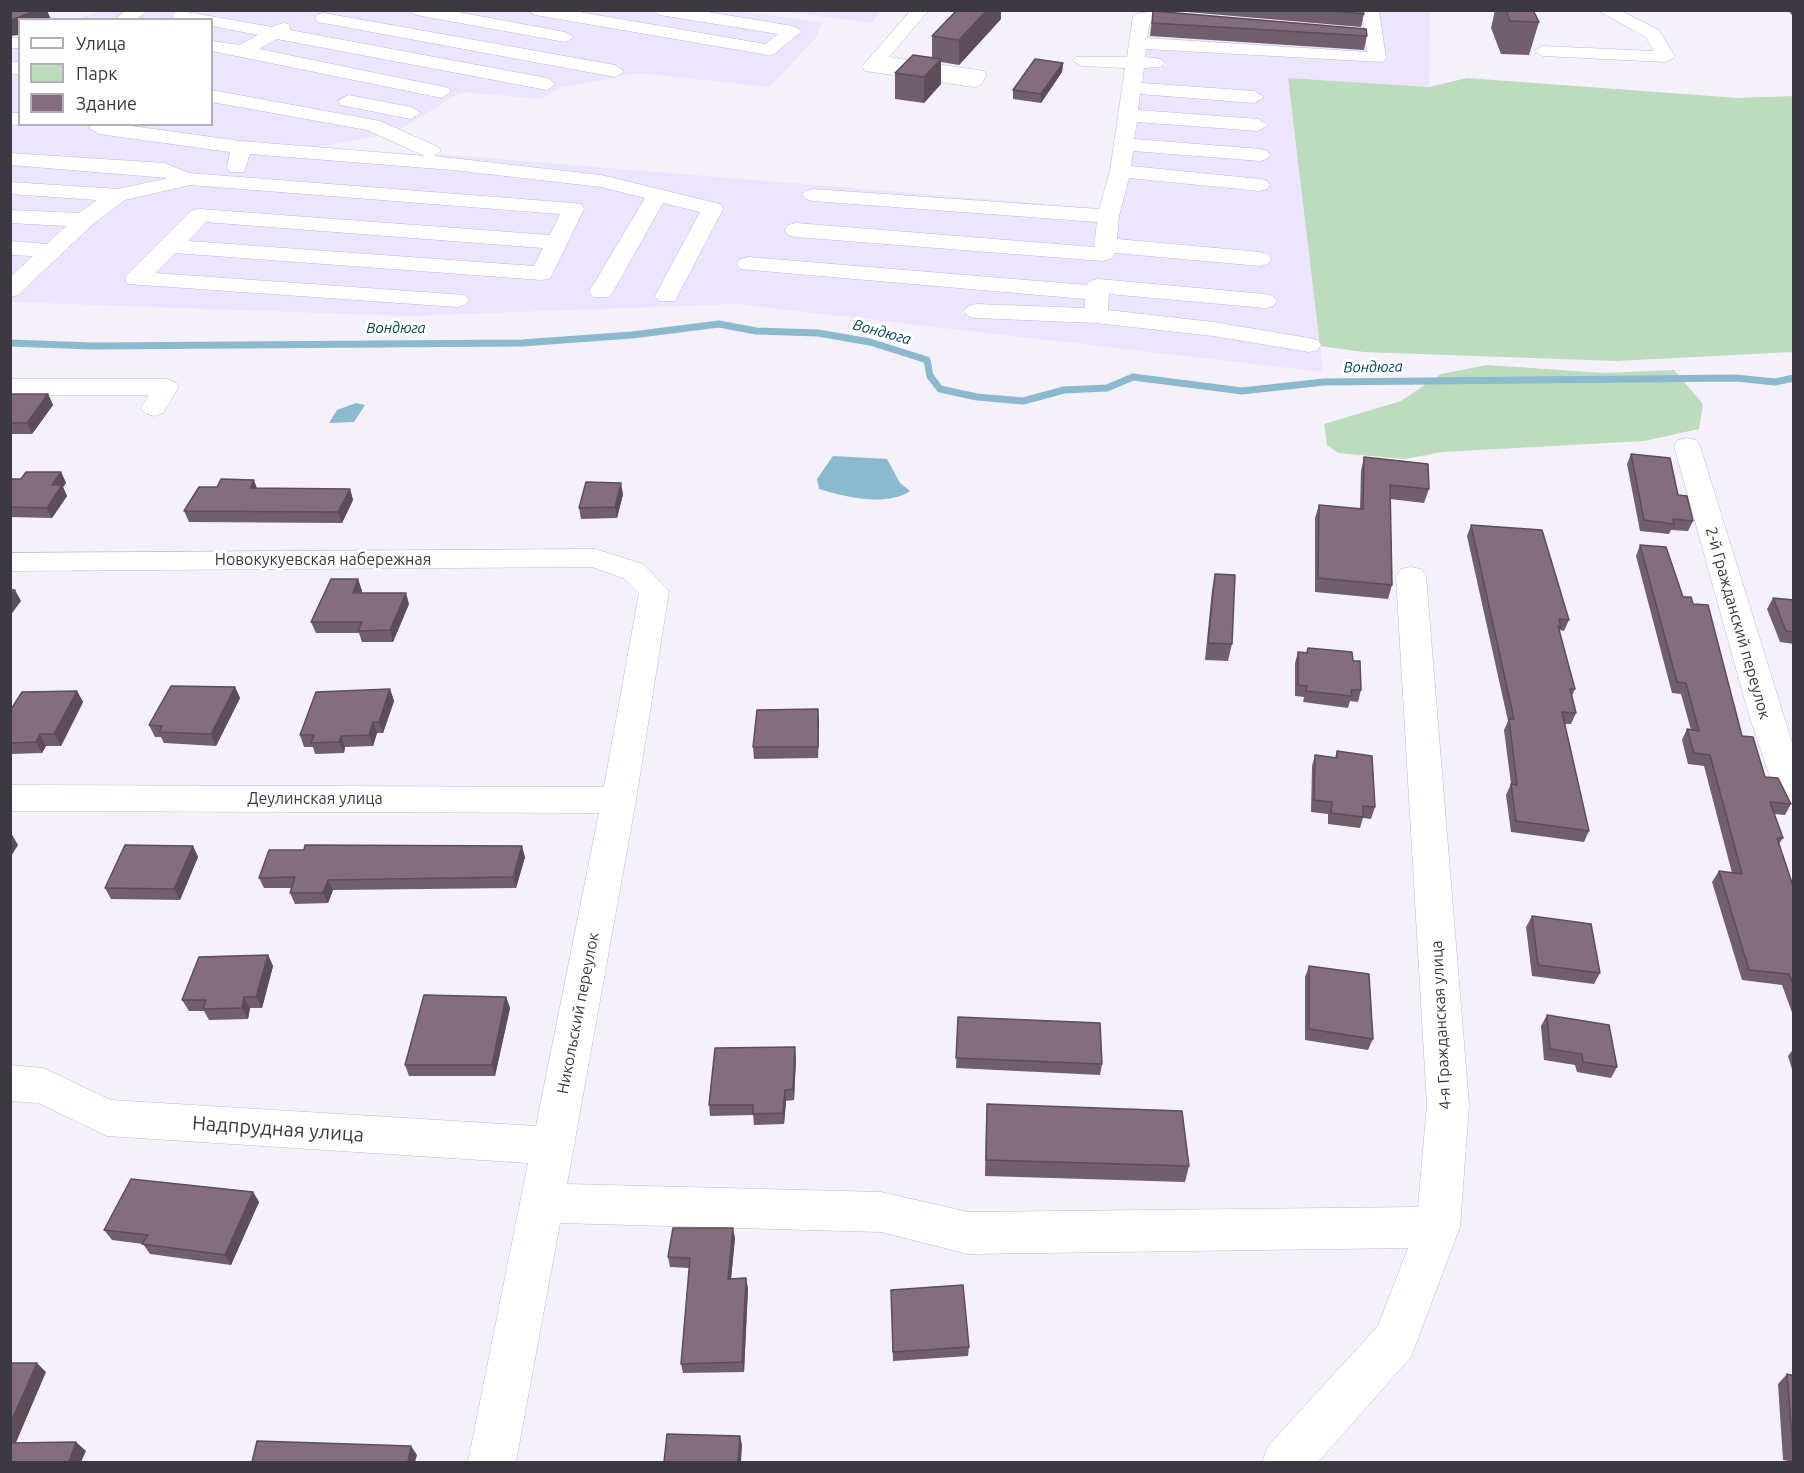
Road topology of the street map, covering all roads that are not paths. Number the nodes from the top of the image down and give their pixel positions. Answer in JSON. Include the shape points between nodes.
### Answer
{"nodes":[{"id":1,"x":140,"y":10,"type":"edge"},
{"id":2,"x":416,"y":10,"type":"edge"},
{"id":3,"x":535,"y":10,"type":"edge"},
{"id":4,"x":660,"y":10,"type":"edge"},
{"id":5,"x":921,"y":10,"type":"edge"},
{"id":6,"x":1365,"y":10,"type":"edge"},
{"id":7,"x":1605,"y":10,"type":"edge"},
{"id":8,"x":297,"y":13,"type":"edge"},
{"id":9,"x":1143,"y":13,"type":"edge"},
{"id":10,"x":126,"y":18,"type":"edge"},
{"id":11,"x":213,"y":21,"type":"edge"},
{"id":12,"x":1212,"y":22,"type":"edge"},
{"id":13,"x":276,"y":31,"type":"junction"},
{"id":14,"x":1351,"y":33,"type":"edge"},
{"id":15,"x":1374,"y":35,"type":"junction"},
{"id":16,"x":577,"y":39,"type":"dead end"},
{"id":17,"x":213,"y":46,"type":"edge"},
{"id":18,"x":242,"y":51,"type":"junction"},
{"id":19,"x":1544,"y":51,"type":"dead end"},
{"id":20,"x":1136,"y":52,"type":"junction"},
{"id":21,"x":876,"y":61,"type":"dead end"},
{"id":22,"x":1082,"y":61,"type":"dead end"},
{"id":23,"x":1179,"y":64,"type":"dead end"},
{"id":24,"x":615,"y":70,"type":"dead end"},
{"id":25,"x":546,"y":84,"type":"dead end"},
{"id":26,"x":1131,"y":88,"type":"junction"},
{"id":27,"x":442,"y":92,"type":"dead end"},
{"id":28,"x":213,"y":96,"type":"edge"},
{"id":29,"x":329,"y":97,"type":"dead end"},
{"id":30,"x":1254,"y":97,"type":"dead end"},
{"id":31,"x":411,"y":113,"type":"dead end"},
{"id":32,"x":1127,"y":115,"type":"junction"},
{"id":33,"x":1258,"y":125,"type":"dead end"},
{"id":34,"x":99,"y":126,"type":"edge"},
{"id":35,"x":1123,"y":144,"type":"junction"},
{"id":36,"x":241,"y":147,"type":"junction"},
{"id":37,"x":1260,"y":155,"type":"dead end"},
{"id":38,"x":10,"y":159,"type":"edge"},
{"id":39,"x":453,"y":164,"type":"junction"},
{"id":40,"x":1120,"y":171,"type":"junction"},
{"id":41,"x":190,"y":179,"type":"junction"},
{"id":42,"x":234,"y":183,"type":"junction"},
{"id":43,"x":1260,"y":185,"type":"dead end"},
{"id":44,"x":10,"y":188,"type":"edge"},
{"id":45,"x":118,"y":195,"type":"junction"},
{"id":46,"x":813,"y":195,"type":"dead end"},
{"id":47,"x":656,"y":197,"type":"junction"},
{"id":48,"x":200,"y":215,"type":"junction"},
{"id":49,"x":10,"y":216,"type":"edge"},
{"id":50,"x":1108,"y":216,"type":"junction"},
{"id":51,"x":84,"y":220,"type":"junction"},
{"id":52,"x":796,"y":230,"type":"dead end"},
{"id":53,"x":557,"y":242,"type":"junction"},
{"id":54,"x":170,"y":246,"type":"junction"},
{"id":55,"x":10,"y":248,"type":"edge"},
{"id":56,"x":1104,"y":249,"type":"junction"},
{"id":57,"x":52,"y":251,"type":"junction"},
{"id":58,"x":1260,"y":260,"type":"dead end"},
{"id":59,"x":748,"y":264,"type":"dead end"},
{"id":60,"x":10,"y":290,"type":"edge"},
{"id":61,"x":601,"y":292,"type":"dead end"},
{"id":62,"x":667,"y":296,"type":"dead end"},
{"id":63,"x":1097,"y":298,"type":"junction"},
{"id":64,"x":457,"y":300,"type":"dead end"},
{"id":65,"x":1265,"y":301,"type":"dead end"},
{"id":66,"x":976,"y":311,"type":"dead end"},
{"id":67,"x":1310,"y":345,"type":"dead end"},
{"id":68,"x":10,"y":387,"type":"edge"},
{"id":69,"x":154,"y":408,"type":"dead end"},
{"id":70,"x":1687,"y":446,"type":"dead end"},
{"id":71,"x":10,"y":562,"type":"edge"},
{"id":72,"x":633,"y":571,"type":"joint"},
{"id":73,"x":1411,"y":576,"type":"dead end"},
{"id":74,"x":1779,"y":717,"type":"edge"},
{"id":75,"x":10,"y":798,"type":"edge"},
{"id":76,"x":1794,"y":798,"type":"edge"},
{"id":77,"x":619,"y":800,"type":"junction"},
{"id":78,"x":10,"y":1083,"type":"edge"},
{"id":79,"x":553,"y":1146,"type":"junction"},
{"id":80,"x":543,"y":1203,"type":"junction"},
{"id":81,"x":1438,"y":1227,"type":"junction"},
{"id":82,"x":492,"y":1462,"type":"edge"},
{"id":83,"x":1286,"y":1462,"type":"edge"}],
"edges":[{"from":1,"to":10,"type":"street"},
{"from":2,"to":16,"type":"street"},
{"from":3,"to":4,"type":"street","via":[[768,50],[793,31]]},
{"from":5,"to":21,"type":"street"},
{"from":6,"to":15,"type":"street","via":[[1370,11]]},
{"from":7,"to":19,"type":"street","via":[[1653,34],[1666,57]]},
{"from":8,"to":13,"type":"street"},
{"from":8,"to":24,"type":"street"},
{"from":9,"to":12,"type":"street"},
{"from":9,"to":20,"type":"street"},
{"from":11,"to":13,"type":"street"},
{"from":13,"to":18,"type":"street"},
{"from":13,"to":25,"type":"street"},
{"from":14,"to":15,"type":"street"},
{"from":15,"to":20,"type":"street","via":[[1377,58]]},
{"from":17,"to":18,"type":"street"},
{"from":18,"to":27,"type":"street"},
{"from":20,"to":22,"type":"street"},
{"from":20,"to":23,"type":"street"},
{"from":20,"to":26,"type":"street"},
{"from":26,"to":30,"type":"street"},
{"from":26,"to":32,"type":"street"},
{"from":28,"to":39,"type":"street","via":[[373,124],[385,135],[416,141]]},
{"from":29,"to":31,"type":"street"},
{"from":32,"to":33,"type":"street"},
{"from":32,"to":35,"type":"street"},
{"from":34,"to":36,"type":"street"},
{"from":35,"to":37,"type":"street"},
{"from":35,"to":40,"type":"street"},
{"from":36,"to":39,"type":"street","via":[[303,142]]},
{"from":36,"to":42,"type":"street"},
{"from":38,"to":41,"type":"street","via":[[164,169]]},
{"from":39,"to":47,"type":"street","via":[[601,181]]},
{"from":40,"to":43,"type":"street"},
{"from":40,"to":50,"type":"street"},
{"from":41,"to":42,"type":"street"},
{"from":41,"to":45,"type":"street"},
{"from":42,"to":48,"type":"street"},
{"from":42,"to":53,"type":"street","via":[[573,209]]},
{"from":44,"to":45,"type":"street"},
{"from":45,"to":51,"type":"street"},
{"from":46,"to":50,"type":"street"},
{"from":47,"to":61,"type":"street"},
{"from":47,"to":62,"type":"street","via":[[712,209]]},
{"from":48,"to":53,"type":"street"},
{"from":48,"to":54,"type":"street"},
{"from":49,"to":51,"type":"street"},
{"from":50,"to":56,"type":"street"},
{"from":51,"to":57,"type":"street"},
{"from":52,"to":56,"type":"street"},
{"from":53,"to":54,"type":"street","via":[[542,273]]},
{"from":54,"to":64,"type":"street","via":[[136,279]]},
{"from":55,"to":57,"type":"street"},
{"from":56,"to":58,"type":"street"},
{"from":56,"to":63,"type":"street"},
{"from":57,"to":60,"type":"street"},
{"from":59,"to":63,"type":"street"},
{"from":63,"to":65,"type":"street"},
{"from":63,"to":66,"type":"street"},
{"from":63,"to":67,"type":"street","via":[[1212,329]]},
{"from":68,"to":69,"type":"street","via":[[166,387]]},
{"from":70,"to":74,"type":"street","name":"2-й Гражданский переулок"},
{"from":71,"to":72,"type":"street","name":"Новокукуевская набережная","via":[[595,558]]},
{"from":72,"to":77,"type":"street","name":"Никольский переулок","via":[[654,591]]},
{"from":73,"to":81,"type":"street","name":"4-я Гражданская улица","via":[[1448,1105]]},
{"from":74,"to":76,"type":"street","name":"2-й Гражданский переулок"},
{"from":75,"to":77,"type":"street","name":"Деулинская улица"},
{"from":77,"to":79,"type":"street","name":"Никольский переулок"},
{"from":78,"to":79,"type":"street","name":"Надпрудная улица","via":[[43,1086],[107,1118]]},
{"from":79,"to":80,"type":"street","name":"Никольский переулок"},
{"from":80,"to":81,"type":"street","via":[[881,1212],[968,1233]]},
{"from":80,"to":82,"type":"street","name":"Никольский переулок"},
{"from":81,"to":83,"type":"street","name":"4-я Гражданская улица","via":[[1395,1341]]}]}
